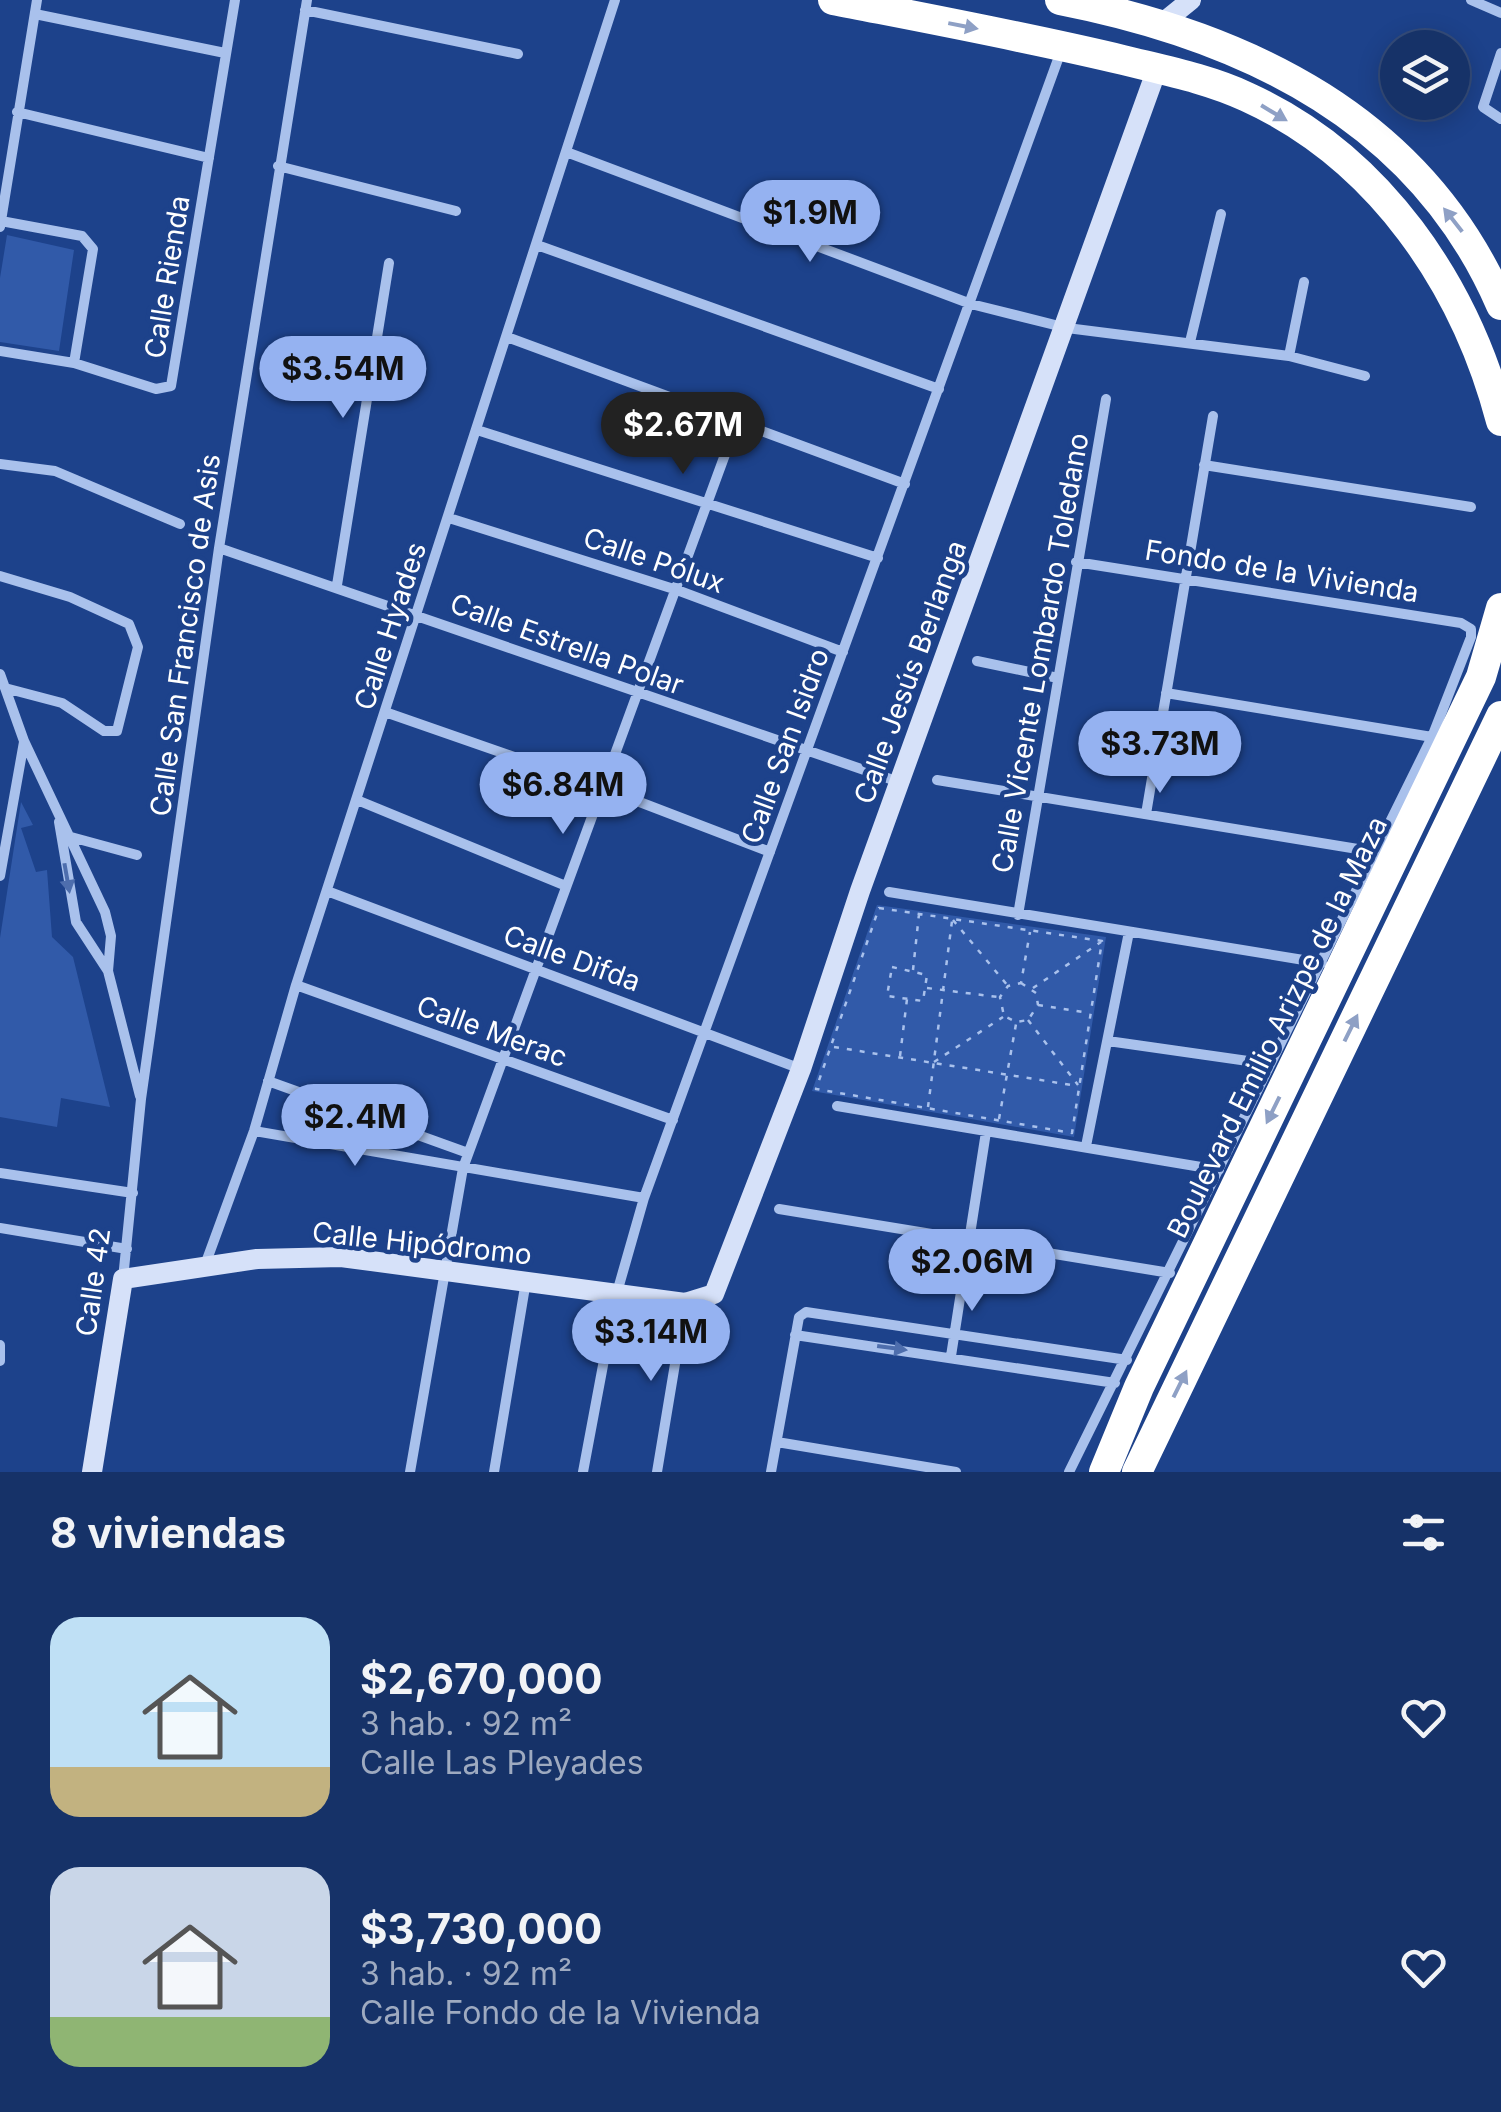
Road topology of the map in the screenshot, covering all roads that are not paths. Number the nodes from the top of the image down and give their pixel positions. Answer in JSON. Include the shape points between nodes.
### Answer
{"nodes":[{"id":1,"x":36,"y":0,"type":"edge"},
{"id":2,"x":235,"y":0,"type":"edge"},
{"id":3,"x":615,"y":0,"type":"edge"},
{"id":4,"x":833,"y":0,"type":"edge"},
{"id":5,"x":1060,"y":0,"type":"edge"},
{"id":6,"x":1191,"y":0,"type":"edge"},
{"id":7,"x":1470,"y":0,"type":"edge"},
{"id":8,"x":306,"y":5,"type":"edge"},
{"id":9,"x":1501,"y":13,"type":"edge"},
{"id":10,"x":34,"y":14,"type":"junction"},
{"id":11,"x":1160,"y":25,"type":"junction"},
{"id":12,"x":1200,"y":39,"type":"junction"},
{"id":13,"x":1064,"y":46,"type":"junction"},
{"id":14,"x":225,"y":53,"type":"junction"},
{"id":15,"x":1501,"y":53,"type":"edge"},
{"id":16,"x":518,"y":54,"type":"dead end"},
{"id":17,"x":1157,"y":68,"type":"junction"},
{"id":18,"x":18,"y":112,"type":"junction"},
{"id":19,"x":1498,"y":118,"type":"edge"},
{"id":20,"x":568,"y":153,"type":"junction"},
{"id":21,"x":209,"y":158,"type":"junction"},
{"id":22,"x":278,"y":166,"type":"junction"},
{"id":23,"x":456,"y":211,"type":"dead end"},
{"id":24,"x":1221,"y":214,"type":"dead end"},
{"id":25,"x":0,"y":224,"type":"edge"},
{"id":26,"x":537,"y":245,"type":"junction"},
{"id":27,"x":388,"y":263,"type":"dead end"},
{"id":28,"x":1304,"y":282,"type":"dead end"},
{"id":29,"x":971,"y":304,"type":"junction"},
{"id":30,"x":1501,"y":305,"type":"edge"},
{"id":31,"x":1066,"y":328,"type":"junction"},
{"id":32,"x":507,"y":337,"type":"junction"},
{"id":33,"x":1190,"y":342,"type":"junction"},
{"id":34,"x":0,"y":351,"type":"edge"},
{"id":35,"x":1289,"y":356,"type":"junction"},
{"id":36,"x":74,"y":364,"type":"junction"},
{"id":37,"x":1365,"y":376,"type":"dead end"},
{"id":38,"x":939,"y":389,"type":"junction"},
{"id":39,"x":1106,"y":398,"type":"dead end"},
{"id":40,"x":1214,"y":416,"type":"dead end"},
{"id":41,"x":1501,"y":421,"type":"edge"},
{"id":42,"x":738,"y":422,"type":"junction"},
{"id":43,"x":477,"y":430,"type":"junction"},
{"id":44,"x":0,"y":464,"type":"edge"},
{"id":45,"x":1204,"y":465,"type":"junction"},
{"id":46,"x":905,"y":484,"type":"junction"},
{"id":47,"x":708,"y":506,"type":"junction"},
{"id":48,"x":1470,"y":508,"type":"dead end"},
{"id":49,"x":448,"y":518,"type":"junction"},
{"id":50,"x":180,"y":524,"type":"dead end"},
{"id":51,"x":219,"y":548,"type":"junction"},
{"id":52,"x":878,"y":558,"type":"junction"},
{"id":53,"x":1076,"y":562,"type":"junction"},
{"id":54,"x":0,"y":576,"type":"edge"},
{"id":55,"x":1186,"y":577,"type":"junction"},
{"id":56,"x":336,"y":585,"type":"junction"},
{"id":57,"x":677,"y":590,"type":"junction"},
{"id":58,"x":1501,"y":608,"type":"edge"},
{"id":59,"x":418,"y":614,"type":"junction"},
{"id":60,"x":843,"y":652,"type":"junction"},
{"id":61,"x":977,"y":661,"type":"dead end"},
{"id":62,"x":0,"y":674,"type":"edge"},
{"id":63,"x":1058,"y":678,"type":"junction"},
{"id":64,"x":5,"y":688,"type":"junction"},
{"id":65,"x":1166,"y":692,"type":"junction"},
{"id":66,"x":638,"y":694,"type":"junction"},
{"id":67,"x":385,"y":712,"type":"junction"},
{"id":68,"x":1501,"y":716,"type":"edge"},
{"id":69,"x":1432,"y":737,"type":"junction"},
{"id":70,"x":24,"y":742,"type":"junction"},
{"id":71,"x":806,"y":753,"type":"junction"},
{"id":72,"x":937,"y":780,"type":"dead end"},
{"id":73,"x":900,"y":783,"type":"junction"},
{"id":74,"x":603,"y":788,"type":"junction"},
{"id":75,"x":1039,"y":798,"type":"junction"},
{"id":76,"x":356,"y":800,"type":"junction"},
{"id":77,"x":1146,"y":814,"type":"junction"},
{"id":78,"x":65,"y":836,"type":"junction"},
{"id":79,"x":770,"y":852,"type":"junction"},
{"id":80,"x":1376,"y":852,"type":"junction"},
{"id":81,"x":137,"y":856,"type":"dead end"},
{"id":82,"x":0,"y":876,"type":"edge"},
{"id":83,"x":566,"y":886,"type":"junction"},
{"id":84,"x":327,"y":891,"type":"junction"},
{"id":85,"x":889,"y":892,"type":"dead end"},
{"id":86,"x":1018,"y":915,"type":"junction"},
{"id":87,"x":1130,"y":932,"type":"junction"},
{"id":88,"x":1322,"y":963,"type":"junction"},
{"id":89,"x":534,"y":969,"type":"junction"},
{"id":90,"x":108,"y":970,"type":"junction"},
{"id":91,"x":296,"y":985,"type":"junction"},
{"id":92,"x":705,"y":1030,"type":"junction"},
{"id":93,"x":1108,"y":1041,"type":"junction"},
{"id":94,"x":502,"y":1057,"type":"junction"},
{"id":95,"x":1270,"y":1064,"type":"junction"},
{"id":96,"x":800,"y":1069,"type":"junction"},
{"id":97,"x":268,"y":1081,"type":"junction"},
{"id":98,"x":141,"y":1099,"type":"junction"},
{"id":99,"x":837,"y":1106,"type":"dead end"},
{"id":100,"x":672,"y":1120,"type":"junction"},
{"id":101,"x":254,"y":1132,"type":"junction"},
{"id":102,"x":986,"y":1132,"type":"junction"},
{"id":103,"x":1086,"y":1146,"type":"junction"},
{"id":104,"x":468,"y":1152,"type":"junction"},
{"id":105,"x":463,"y":1168,"type":"junction"},
{"id":106,"x":1219,"y":1170,"type":"junction"},
{"id":107,"x":0,"y":1173,"type":"edge"},
{"id":108,"x":133,"y":1193,"type":"junction"},
{"id":109,"x":644,"y":1198,"type":"junction"},
{"id":110,"x":779,"y":1209,"type":"dead end"},
{"id":111,"x":0,"y":1228,"type":"edge"},
{"id":112,"x":971,"y":1239,"type":"junction"},
{"id":113,"x":127,"y":1249,"type":"junction"},
{"id":114,"x":206,"y":1265,"type":"junction"},
{"id":115,"x":446,"y":1268,"type":"junction"},
{"id":116,"x":1170,"y":1272,"type":"junction"},
{"id":117,"x":123,"y":1280,"type":"junction"},
{"id":118,"x":526,"y":1281,"type":"junction"},
{"id":119,"x":714,"y":1294,"type":"joint"},
{"id":120,"x":616,"y":1296,"type":"junction"},
{"id":121,"x":685,"y":1303,"type":"junction"},
{"id":122,"x":954,"y":1332,"type":"junction"},
{"id":123,"x":796,"y":1334,"type":"junction"},
{"id":124,"x":0,"y":1345,"type":"edge"},
{"id":125,"x":951,"y":1356,"type":"junction"},
{"id":126,"x":0,"y":1362,"type":"edge"},
{"id":127,"x":1127,"y":1377,"type":"junction"},
{"id":128,"x":777,"y":1442,"type":"junction"},
{"id":129,"x":92,"y":1472,"type":"edge"},
{"id":130,"x":410,"y":1472,"type":"edge"},
{"id":131,"x":494,"y":1472,"type":"edge"},
{"id":132,"x":584,"y":1472,"type":"edge"},
{"id":133,"x":657,"y":1472,"type":"edge"},
{"id":134,"x":771,"y":1472,"type":"edge"},
{"id":135,"x":956,"y":1472,"type":"edge"},
{"id":136,"x":1069,"y":1472,"type":"edge"},
{"id":137,"x":1089,"y":1472,"type":"edge"},
{"id":138,"x":1104,"y":1472,"type":"edge"},
{"id":139,"x":1138,"y":1472,"type":"edge"}],
"edges":[{"from":1,"to":10,"type":"street"},
{"from":2,"to":14,"type":"street","name":"Calle Rienda"},
{"from":3,"to":20,"type":"street","name":"Calle Hyades"},
{"from":4,"to":13,"type":"highway","one_way":true},
{"from":5,"to":11,"type":"highway"},
{"from":6,"to":11,"type":"street"},
{"from":6,"to":12,"type":"street"},
{"from":7,"to":9,"type":"street"},
{"from":8,"to":16,"type":"street"},
{"from":8,"to":22,"type":"street","name":"Calle San Francisco de Asis"},
{"from":10,"to":14,"type":"street"},
{"from":10,"to":18,"type":"street"},
{"from":11,"to":12,"type":"highway"},
{"from":30,"to":12,"type":"highway","one_way":true,"via":[[1461,228],[1385,142],[1282,72]]},
{"from":13,"to":17,"type":"highway"},
{"from":13,"to":29,"type":"street","name":"Calle San Isidro"},
{"from":14,"to":21,"type":"street","name":"Calle Rienda"},
{"from":15,"to":19,"type":"street","via":[[1484,107]]},
{"from":17,"to":31,"type":"street","name":"Calle Jesús Berlanga"},
{"from":17,"to":41,"type":"highway","one_way":true,"via":[[1246,96],[1358,171],[1453,291]]},
{"from":18,"to":21,"type":"street"},
{"from":18,"to":25,"type":"street"},
{"from":20,"to":26,"type":"street","name":"Calle Hyades"},
{"from":20,"to":29,"type":"street"},
{"from":21,"to":36,"type":"street","name":"Calle Rienda","via":[[171,386],[156,389]]},
{"from":22,"to":23,"type":"street"},
{"from":22,"to":51,"type":"street","name":"Calle San Francisco de Asis"},
{"from":24,"to":33,"type":"street"},
{"from":25,"to":36,"type":"street","via":[[82,236],[93,249]]},
{"from":26,"to":32,"type":"street","name":"Calle Hyades"},
{"from":26,"to":38,"type":"street"},
{"from":27,"to":56,"type":"street"},
{"from":28,"to":35,"type":"street"},
{"from":29,"to":31,"type":"street"},
{"from":29,"to":38,"type":"street","name":"Calle San Isidro"},
{"from":31,"to":33,"type":"street"},
{"from":31,"to":73,"type":"street","name":"Calle Jesús Berlanga"},
{"from":32,"to":42,"type":"street"},
{"from":32,"to":43,"type":"street","name":"Calle Hyades"},
{"from":33,"to":35,"type":"street"},
{"from":34,"to":36,"type":"street","name":"Calle Rienda"},
{"from":35,"to":37,"type":"street"},
{"from":38,"to":46,"type":"street","name":"Calle San Isidro"},
{"from":39,"to":53,"type":"street","name":"Calle Vicente Lombardo Toledano"},
{"from":40,"to":45,"type":"street"},
{"from":42,"to":46,"type":"street"},
{"from":42,"to":47,"type":"street"},
{"from":43,"to":47,"type":"street"},
{"from":43,"to":49,"type":"street","name":"Calle Hyades"},
{"from":44,"to":50,"type":"street","via":[[55,471]]},
{"from":45,"to":48,"type":"street"},
{"from":45,"to":55,"type":"street"},
{"from":46,"to":52,"type":"street","name":"Calle San Isidro"},
{"from":47,"to":52,"type":"street"},
{"from":47,"to":57,"type":"street"},
{"from":49,"to":57,"type":"street","name":"Calle Pólux"},
{"from":49,"to":59,"type":"street","name":"Calle Hyades"},
{"from":51,"to":56,"type":"street","name":"Calle Estrella Polar"},
{"from":51,"to":98,"type":"street","name":"Calle San Francisco de Asis"},
{"from":52,"to":60,"type":"street","name":"Calle San Isidro"},
{"from":53,"to":55,"type":"street","name":"Fondo de la Vivienda"},
{"from":53,"to":63,"type":"street","name":"Calle Vicente Lombardo Toledano"},
{"from":54,"to":64,"type":"street","via":[[129,624],[138,647],[117,731],[104,731],[62,703]]},
{"from":55,"to":65,"type":"street"},
{"from":55,"to":69,"type":"street","name":"Fondo de la Vivienda","via":[[1468,625],[1472,637]]},
{"from":56,"to":59,"type":"street","name":"Calle Estrella Polar"},
{"from":57,"to":60,"type":"street","name":"Calle Pólux"},
{"from":57,"to":66,"type":"street"},
{"from":58,"to":127,"type":"highway","name":"Boulevard Emilio Arizpe de la Maza","one_way":true,"via":[[1481,677]]},
{"from":59,"to":66,"type":"street","name":"Calle Estrella Polar"},
{"from":59,"to":67,"type":"street","name":"Calle Hyades"},
{"from":60,"to":71,"type":"street","name":"Calle San Isidro"},
{"from":61,"to":63,"type":"street"},
{"from":62,"to":64,"type":"street"},
{"from":63,"to":75,"type":"street","name":"Calle Vicente Lombardo Toledano"},
{"from":64,"to":70,"type":"street"},
{"from":65,"to":69,"type":"street"},
{"from":65,"to":77,"type":"street"},
{"from":66,"to":71,"type":"street","name":"Calle Estrella Polar"},
{"from":66,"to":74,"type":"street"},
{"from":67,"to":74,"type":"street"},
{"from":67,"to":76,"type":"street","name":"Calle Hyades"},
{"from":139,"to":68,"type":"highway","one_way":true},
{"from":69,"to":80,"type":"street"},
{"from":70,"to":78,"type":"street"},
{"from":70,"to":82,"type":"street"},
{"from":71,"to":73,"type":"street","name":"Calle Estrella Polar"},
{"from":71,"to":79,"type":"street","name":"Calle San Isidro"},
{"from":72,"to":75,"type":"street"},
{"from":73,"to":96,"type":"street","name":"Calle Jesús Berlanga"},
{"from":74,"to":79,"type":"street"},
{"from":74,"to":83,"type":"street"},
{"from":75,"to":77,"type":"street"},
{"from":75,"to":86,"type":"street","name":"Calle Vicente Lombardo Toledano"},
{"from":76,"to":83,"type":"street"},
{"from":76,"to":84,"type":"street","name":"Calle Hyades"},
{"from":77,"to":80,"type":"street"},
{"from":78,"to":81,"type":"street"},
{"from":78,"to":90,"type":"street","one_way":true,"via":[[76,922]]},
{"from":78,"to":90,"type":"street","via":[[105,912]]},
{"from":79,"to":92,"type":"street","name":"Calle San Isidro"},
{"from":80,"to":88,"type":"street"},
{"from":83,"to":89,"type":"street"},
{"from":84,"to":89,"type":"street","name":"Calle Difda"},
{"from":84,"to":91,"type":"street","name":"Calle Hyades"},
{"from":85,"to":86,"type":"street"},
{"from":86,"to":87,"type":"street"},
{"from":87,"to":88,"type":"street"},
{"from":87,"to":93,"type":"street"},
{"from":88,"to":95,"type":"street"},
{"from":89,"to":92,"type":"street","name":"Calle Difda"},
{"from":89,"to":94,"type":"street"},
{"from":90,"to":98,"type":"street"},
{"from":91,"to":94,"type":"street","name":"Calle Merac"},
{"from":91,"to":97,"type":"street","name":"Calle Hyades"},
{"from":92,"to":96,"type":"street","name":"Calle Difda"},
{"from":92,"to":100,"type":"street","name":"Calle San Isidro"},
{"from":93,"to":95,"type":"street"},
{"from":93,"to":103,"type":"street"},
{"from":94,"to":100,"type":"street","name":"Calle Merac"},
{"from":94,"to":104,"type":"street"},
{"from":95,"to":106,"type":"street"},
{"from":96,"to":119,"type":"street","name":"Calle Jesús Berlanga"},
{"from":97,"to":101,"type":"street","name":"Calle Hyades"},
{"from":97,"to":104,"type":"street"},
{"from":98,"to":108,"type":"street","name":"Calle 42"},
{"from":99,"to":102,"type":"street"},
{"from":100,"to":109,"type":"street","name":"Calle San Isidro"},
{"from":101,"to":105,"type":"street"},
{"from":101,"to":114,"type":"street","name":"Calle Hyades"},
{"from":102,"to":103,"type":"street"},
{"from":102,"to":112,"type":"street"},
{"from":103,"to":106,"type":"street"},
{"from":104,"to":105,"type":"street"},
{"from":105,"to":109,"type":"street"},
{"from":105,"to":115,"type":"street"},
{"from":106,"to":116,"type":"street"},
{"from":107,"to":108,"type":"street"},
{"from":108,"to":113,"type":"street","name":"Calle 42"},
{"from":109,"to":120,"type":"street","name":"Calle San Isidro"},
{"from":110,"to":112,"type":"street"},
{"from":111,"to":113,"type":"street"},
{"from":112,"to":116,"type":"street"},
{"from":112,"to":122,"type":"street"},
{"from":113,"to":117,"type":"street","name":"Calle 42"},
{"from":114,"to":115,"type":"street","name":"Calle Hipódromo","via":[[341,1257]]},
{"from":114,"to":117,"type":"street","name":"Calle Hipódromo"},
{"from":115,"to":118,"type":"street","name":"Calle Hipódromo"},
{"from":115,"to":130,"type":"street"},
{"from":116,"to":127,"type":"street"},
{"from":117,"to":129,"type":"street","name":"Calle 42"},
{"from":118,"to":120,"type":"street","name":"Calle Hipódromo"},
{"from":118,"to":131,"type":"street"},
{"from":119,"to":121,"type":"street","name":"Calle Hipódromo"},
{"from":120,"to":121,"type":"street","name":"Calle Hipódromo"},
{"from":120,"to":132,"type":"street","name":"Calle San Isidro"},
{"from":121,"to":133,"type":"street"},
{"from":122,"to":123,"type":"street","via":[[809,1312],[799,1317]]},
{"from":122,"to":125,"type":"street"},
{"from":122,"to":127,"type":"street"},
{"from":123,"to":125,"type":"street","one_way":true},
{"from":123,"to":128,"type":"street"},
{"from":124,"to":126,"type":"street"},
{"from":125,"to":127,"type":"street"},
{"from":127,"to":136,"type":"street"},
{"from":127,"to":137,"type":"street"},
{"from":127,"to":138,"type":"highway","name":"Boulevard Emilio Arizpe de la Maza"},
{"from":128,"to":134,"type":"street"},
{"from":128,"to":135,"type":"street"}]}
